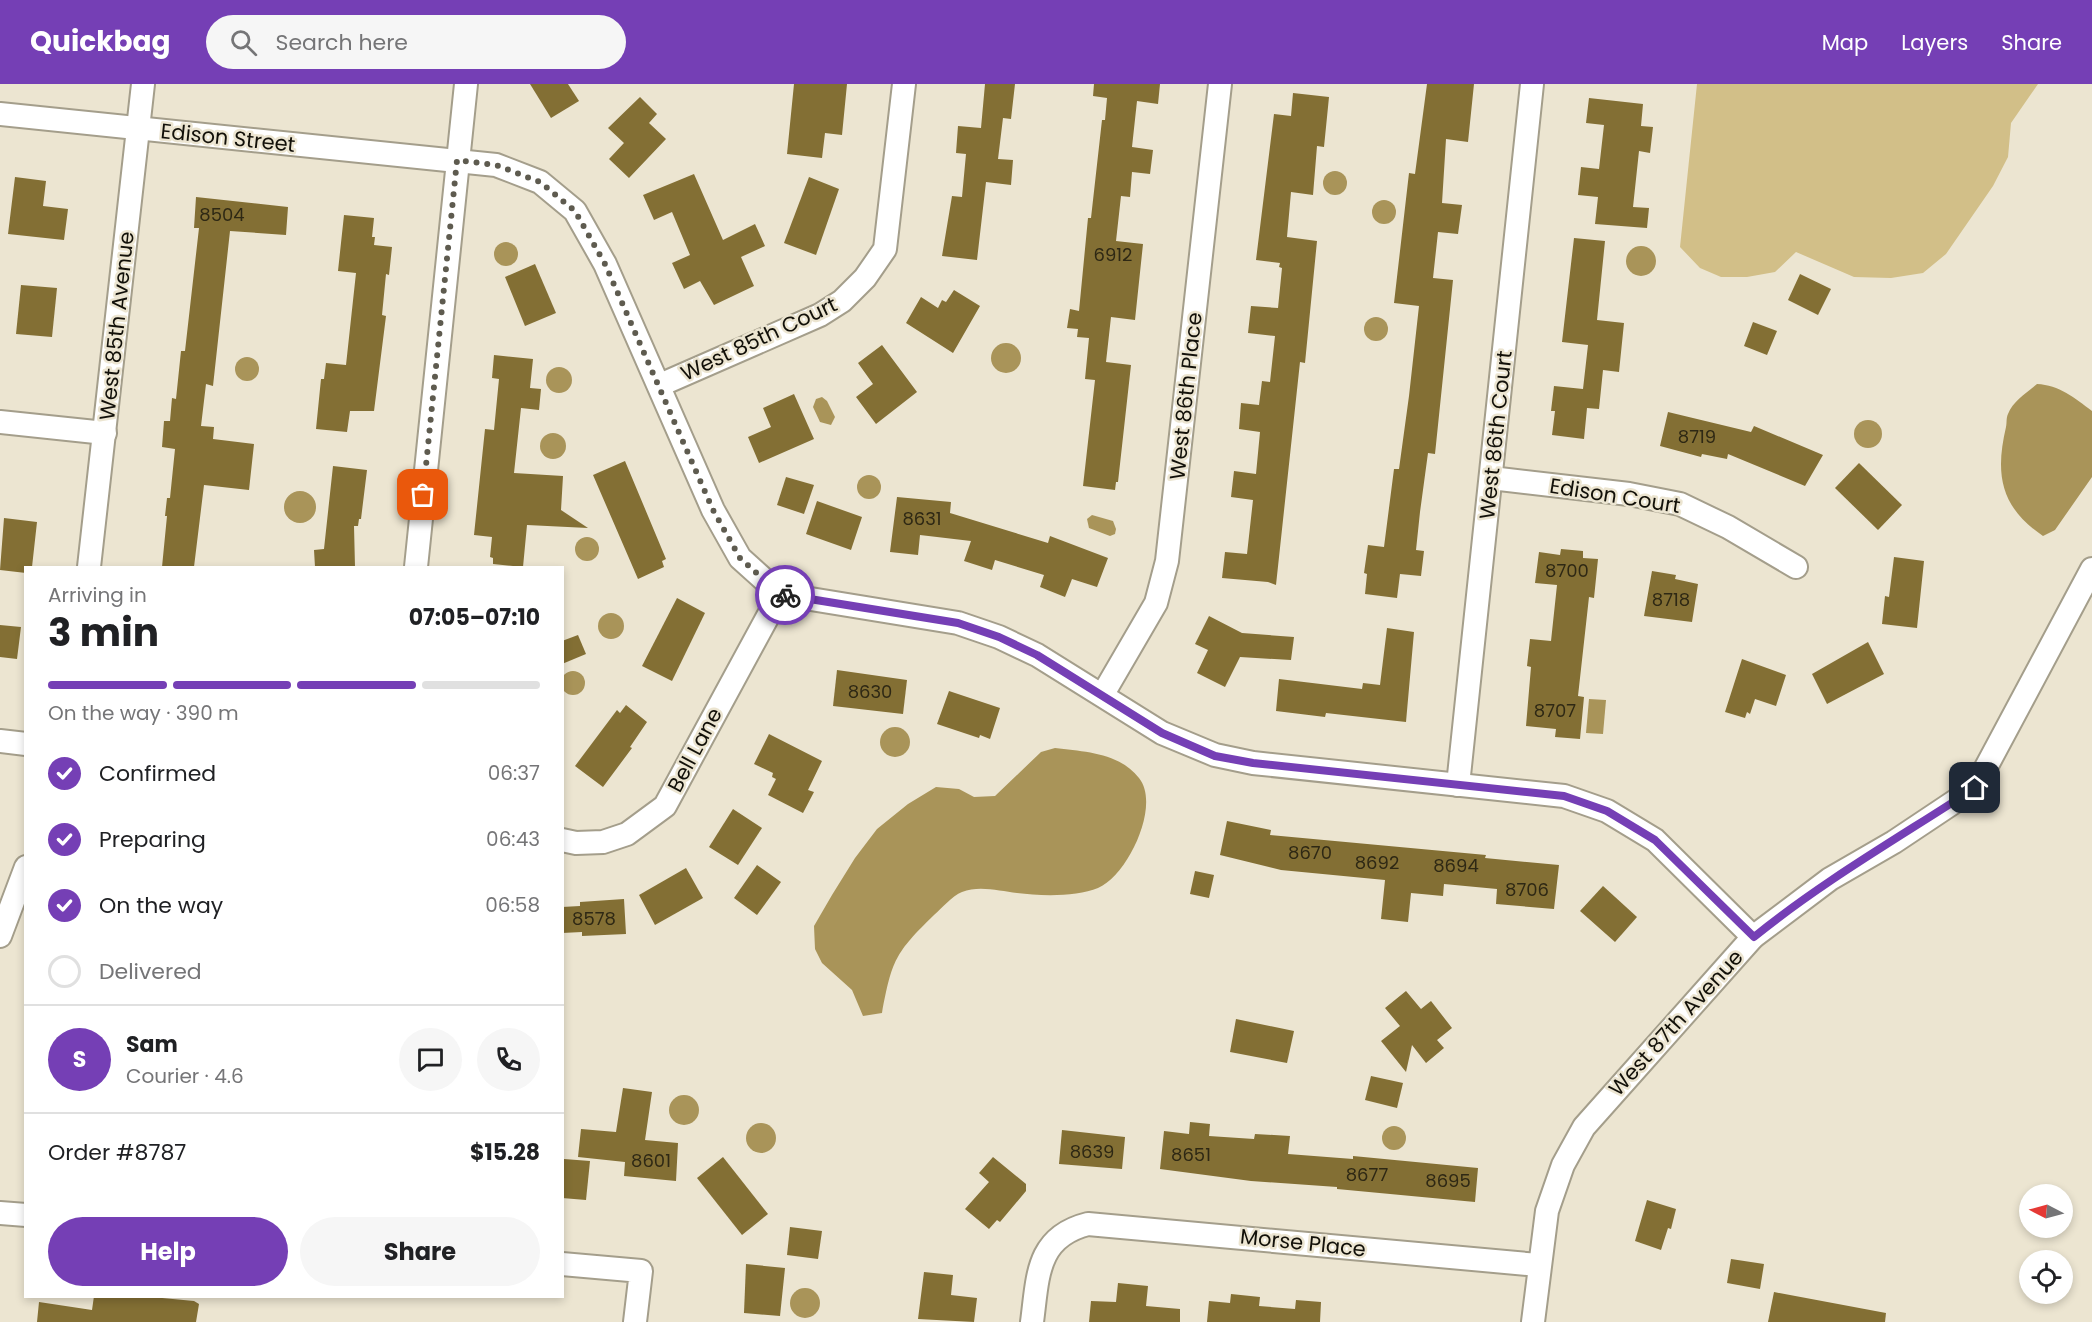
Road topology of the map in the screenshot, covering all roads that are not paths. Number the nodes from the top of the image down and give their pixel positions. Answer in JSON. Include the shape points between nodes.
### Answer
{"nodes":[{"id":1,"x":143,"y":84,"type":"edge"},
{"id":2,"x":465,"y":84,"type":"edge"},
{"id":3,"x":904,"y":84,"type":"edge"},
{"id":4,"x":1221,"y":84,"type":"edge"},
{"id":5,"x":1532,"y":84,"type":"edge"},
{"id":6,"x":0,"y":114,"type":"edge"},
{"id":7,"x":138,"y":130,"type":"junction"},
{"id":8,"x":457,"y":160,"type":"junction"},
{"id":9,"x":660,"y":385,"type":"junction"},
{"id":10,"x":0,"y":422,"type":"edge"},
{"id":11,"x":105,"y":433,"type":"junction"},
{"id":12,"x":1491,"y":478,"type":"junction"},
{"id":13,"x":89,"y":566,"type":"edge"},
{"id":14,"x":416,"y":566,"type":"edge"},
{"id":15,"x":1796,"y":567,"type":"dead end"},
{"id":16,"x":2092,"y":569,"type":"edge"},
{"id":17,"x":780,"y":594,"type":"junction"},
{"id":18,"x":1103,"y":694,"type":"junction"},
{"id":19,"x":0,"y":741,"type":"edge"},
{"id":20,"x":24,"y":744,"type":"edge"},
{"id":21,"x":1458,"y":785,"type":"junction"},
{"id":22,"x":564,"y":840,"type":"edge"},
{"id":23,"x":24,"y":872,"type":"edge"},
{"id":24,"x":0,"y":936,"type":"edge"},
{"id":25,"x":1754,"y":937,"type":"junction"},
{"id":26,"x":0,"y":1213,"type":"edge"},
{"id":27,"x":24,"y":1215,"type":"edge"},
{"id":28,"x":564,"y":1264,"type":"edge"},
{"id":29,"x":1538,"y":1265,"type":"junction"},
{"id":30,"x":635,"y":1322,"type":"edge"},
{"id":31,"x":1032,"y":1322,"type":"edge"},
{"id":32,"x":1533,"y":1322,"type":"edge"}],
"edges":[{"from":1,"to":7,"type":"street","name":"West 85th Avenue"},
{"from":2,"to":8,"type":"street"},
{"from":3,"to":9,"type":"street","name":"West 85th Court","via":[[885,249],[866,278],[820,315]]},
{"from":4,"to":18,"type":"street","name":"West 86th Place","via":[[1167,561],[1156,603]]},
{"from":5,"to":12,"type":"street","name":"West 86th Court"},
{"from":6,"to":7,"type":"street","name":"Edison Street"},
{"from":7,"to":8,"type":"street","name":"Edison Street"},
{"from":7,"to":11,"type":"street","name":"West 85th Avenue"},
{"from":8,"to":9,"type":"street","name":"Edison Street","via":[[496,165],[540,182],[575,211],[605,264]]},
{"from":8,"to":14,"type":"street"},
{"from":9,"to":17,"type":"street","name":"Edison Street","via":[[713,510],[740,558]]},
{"from":10,"to":11,"type":"street"},
{"from":11,"to":13,"type":"street","name":"West 85th Avenue"},
{"from":12,"to":15,"type":"street","name":"Edison Court","via":[[1680,504]]},
{"from":12,"to":21,"type":"street","name":"West 86th Court"},
{"from":16,"to":25,"type":"street","name":"West 87th Avenue","via":[[1975,788],[1830,879]]},
{"from":17,"to":18,"type":"street","via":[[958,623],[1037,655]]},
{"from":17,"to":22,"type":"street","name":"Bell Lane","via":[[665,806],[619,837],[603,842]]},
{"from":18,"to":21,"type":"street","via":[[1162,733],[1215,756]]},
{"from":19,"to":20,"type":"street"},
{"from":21,"to":25,"type":"street","via":[[1564,796],[1607,811],[1655,840]]},
{"from":23,"to":24,"type":"street"},
{"from":25,"to":29,"type":"street","name":"West 87th Avenue","via":[[1584,1127],[1563,1165],[1547,1211]]},
{"from":26,"to":27,"type":"street"},
{"from":28,"to":30,"type":"street","via":[[641,1271]]},
{"from":29,"to":31,"type":"street","name":"Morse Place","via":[[1088,1224],[1069,1229],[1049,1247],[1038,1271]]},
{"from":29,"to":32,"type":"street","name":"West 87th Avenue"}]}
